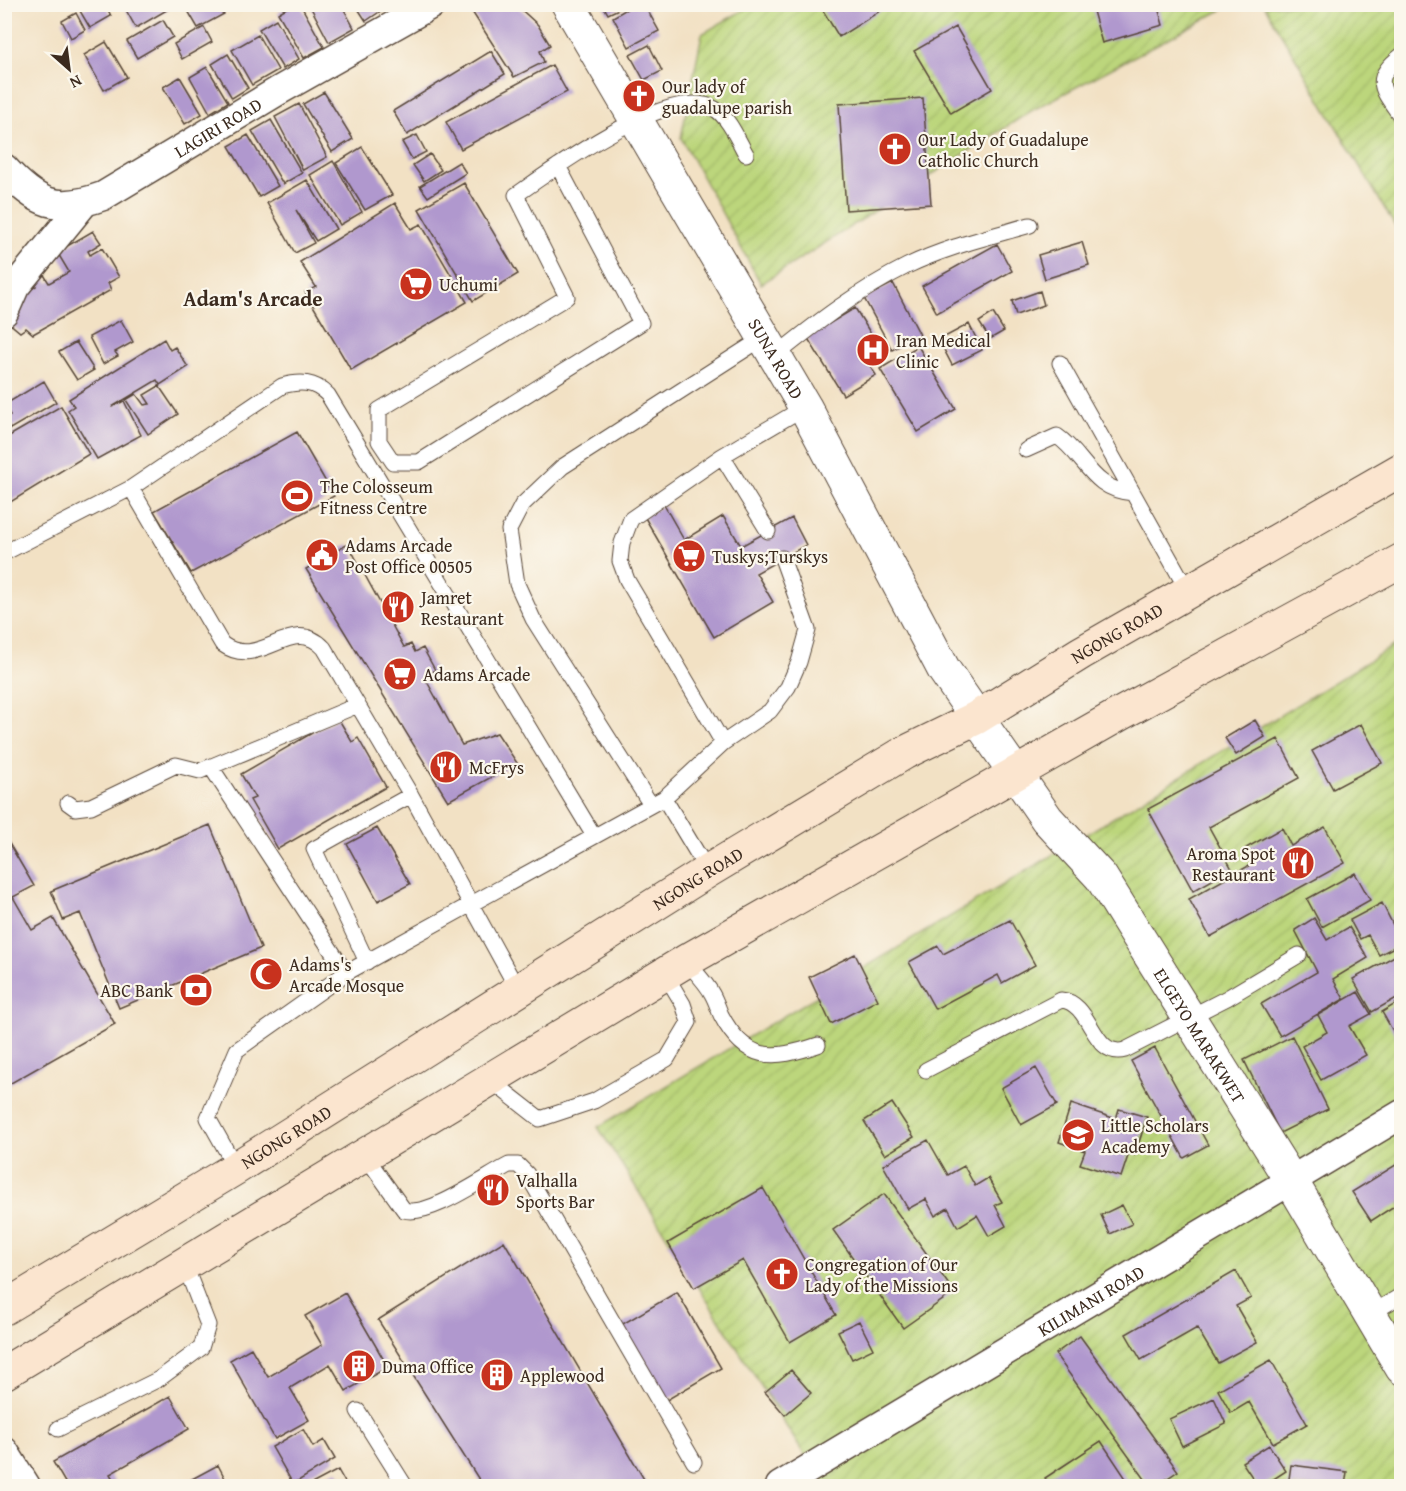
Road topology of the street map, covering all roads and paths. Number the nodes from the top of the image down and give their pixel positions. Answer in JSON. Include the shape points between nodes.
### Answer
{"nodes":[{"id":1,"x":432,"y":4,"type":"edge"},
{"id":2,"x":568,"y":4,"type":"edge"},
{"id":3,"x":1401,"y":55,"type":"edge"},
{"id":4,"x":1401,"y":118,"type":"edge"},
{"id":5,"x":636,"y":120,"type":"junction"},
{"id":6,"x":746,"y":154,"type":"dead end"},
{"id":7,"x":558,"y":166,"type":"junction"},
{"id":8,"x":4,"y":168,"type":"edge"},
{"id":9,"x":83,"y":204,"type":"junction"},
{"id":10,"x":1030,"y":225,"type":"dead end"},
{"id":11,"x":4,"y":312,"type":"edge"},
{"id":12,"x":768,"y":347,"type":"junction"},
{"id":13,"x":1060,"y":363,"type":"dead end"},
{"id":14,"x":805,"y":407,"type":"junction"},
{"id":15,"x":1026,"y":450,"type":"dead end"},
{"id":16,"x":722,"y":456,"type":"junction"},
{"id":17,"x":1401,"y":469,"type":"edge"},
{"id":18,"x":131,"y":488,"type":"junction"},
{"id":19,"x":1133,"y":493,"type":"junction"},
{"id":20,"x":768,"y":531,"type":"dead end"},
{"id":21,"x":4,"y":553,"type":"edge"},
{"id":22,"x":782,"y":558,"type":"dead end"},
{"id":23,"x":1401,"y":560,"type":"edge"},
{"id":24,"x":1188,"y":591,"type":"junction"},
{"id":25,"x":358,"y":705,"type":"junction"},
{"id":26,"x":976,"y":717,"type":"junction"},
{"id":27,"x":723,"y":743,"type":"junction"},
{"id":28,"x":211,"y":767,"type":"junction"},
{"id":29,"x":1015,"y":773,"type":"junction"},
{"id":30,"x":411,"y":795,"type":"junction"},
{"id":31,"x":657,"y":802,"type":"junction"},
{"id":32,"x":68,"y":803,"type":"dead end"},
{"id":33,"x":594,"y":836,"type":"junction"},
{"id":34,"x":708,"y":871,"type":"junction"},
{"id":35,"x":472,"y":904,"type":"junction"},
{"id":36,"x":1299,"y":955,"type":"dead end"},
{"id":37,"x":367,"y":962,"type":"junction"},
{"id":38,"x":675,"y":968,"type":"junction"},
{"id":39,"x":346,"y":974,"type":"junction"},
{"id":40,"x":518,"y":990,"type":"junction"},
{"id":41,"x":1190,"y":1018,"type":"junction"},
{"id":42,"x":818,"y":1046,"type":"dead end"},
{"id":43,"x":926,"y":1071,"type":"dead end"},
{"id":44,"x":489,"y":1079,"type":"junction"},
{"id":45,"x":1401,"y":1114,"type":"edge"},
{"id":46,"x":364,"y":1154,"type":"junction"},
{"id":47,"x":236,"y":1168,"type":"junction"},
{"id":48,"x":1290,"y":1179,"type":"junction"},
{"id":49,"x":184,"y":1263,"type":"junction"},
{"id":50,"x":1401,"y":1296,"type":"edge"},
{"id":51,"x":4,"y":1308,"type":"edge"},
{"id":52,"x":1370,"y":1314,"type":"junction"},
{"id":53,"x":1401,"y":1368,"type":"edge"},
{"id":54,"x":4,"y":1372,"type":"edge"},
{"id":55,"x":358,"y":1411,"type":"dead end"},
{"id":56,"x":58,"y":1429,"type":"dead end"},
{"id":57,"x":4,"y":1451,"type":"edge"},
{"id":58,"x":694,"y":1462,"type":"dead end"},
{"id":59,"x":26,"y":1486,"type":"edge"},
{"id":60,"x":405,"y":1486,"type":"edge"},
{"id":61,"x":780,"y":1486,"type":"edge"}],
"edges":[{"from":1,"to":9,"type":"street","name":"LAGIRI ROAD","via":[[278,90],[104,196]]},
{"from":2,"to":5,"type":"street","name":"SUNA ROAD"},
{"from":3,"to":4,"type":"lane","via":[[1385,68],[1382,80],[1384,91]]},
{"from":5,"to":6,"type":"lane","via":[[666,108],[700,103],[716,109]]},
{"from":5,"to":7,"type":"lane"},
{"from":5,"to":12,"type":"street","name":"SUNA ROAD"},
{"from":7,"to":7,"type":"lane","via":[[516,195],[567,297],[379,410],[379,441],[393,462],[419,462],[641,323]]},
{"from":8,"to":9,"type":"street","name":"LAGIRI ROAD","via":[[21,186],[51,205]]},
{"from":9,"to":11,"type":"street","via":[[15,287]]},
{"from":10,"to":12,"type":"lane","via":[[909,265]]},
{"from":12,"to":14,"type":"street","name":"SUNA ROAD"},
{"from":12,"to":31,"type":"lane","via":[[562,467],[522,505],[509,530],[517,584],[534,619]]},
{"from":13,"to":19,"type":"lane"},
{"from":14,"to":16,"type":"lane"},
{"from":14,"to":26,"type":"street","name":"SUNA ROAD","via":[[944,670]]},
{"from":15,"to":19,"type":"lane","via":[[1056,436],[1102,483],[1113,490]]},
{"from":16,"to":20,"type":"lane"},
{"from":16,"to":27,"type":"lane","via":[[632,519],[622,543],[620,561],[627,580]]},
{"from":17,"to":24,"type":"main road","name":"NGONG ROAD"},
{"from":18,"to":21,"type":"lane"},
{"from":18,"to":25,"type":"lane","via":[[222,644],[234,652],[248,653],[299,635],[317,640]]},
{"from":18,"to":33,"type":"lane","via":[[282,386],[294,382],[319,386]]},
{"from":19,"to":24,"type":"lane"},
{"from":22,"to":27,"type":"lane","via":[[808,630],[799,662],[788,687],[770,711]]},
{"from":23,"to":29,"type":"main road"},
{"from":24,"to":26,"type":"main road","name":"NGONG ROAD"},
{"from":25,"to":28,"type":"lane"},
{"from":25,"to":30,"type":"lane"},
{"from":26,"to":29,"type":"street","name":"ELGEYO MARAKWET"},
{"from":26,"to":34,"type":"main road","name":"NGONG ROAD","via":[[904,753]]},
{"from":27,"to":31,"type":"lane"},
{"from":28,"to":32,"type":"lane","via":[[200,771],[176,765],[91,806],[75,808]]},
{"from":28,"to":39,"type":"lane"},
{"from":29,"to":38,"type":"main road"},
{"from":29,"to":41,"type":"street","name":"ELGEYO MARAKWET","via":[[1047,819],[1101,877]]},
{"from":30,"to":35,"type":"lane"},
{"from":30,"to":37,"type":"lane","via":[[314,849]]},
{"from":31,"to":33,"type":"lane"},
{"from":31,"to":34,"type":"lane"},
{"from":33,"to":35,"type":"lane"},
{"from":34,"to":40,"type":"main road","name":"NGONG ROAD"},
{"from":35,"to":37,"type":"lane"},
{"from":35,"to":40,"type":"lane"},
{"from":36,"to":41,"type":"lane"},
{"from":37,"to":39,"type":"lane"},
{"from":38,"to":42,"type":"lane","via":[[712,992],[722,1016],[754,1053],[784,1056]]},
{"from":38,"to":44,"type":"main road"},
{"from":38,"to":44,"type":"lane","via":[[689,1022],[668,1059],[594,1101],[540,1119]]},
{"from":39,"to":47,"type":"lane","via":[[237,1050],[208,1118]]},
{"from":40,"to":47,"type":"main road","name":"NGONG ROAD"},
{"from":41,"to":43,"type":"lane","via":[[1117,1052],[1107,1049],[1078,1007],[1061,1000]]},
{"from":41,"to":48,"type":"street","name":"ELGEYO MARAKWET"},
{"from":44,"to":46,"type":"main road"},
{"from":45,"to":48,"type":"street","name":"KILIMANI ROAD"},
{"from":46,"to":49,"type":"main road"},
{"from":46,"to":58,"type":"lane","via":[[404,1210],[413,1213],[509,1165],[518,1165],[527,1174]]},
{"from":47,"to":51,"type":"main road","name":"NGONG ROAD"},
{"from":48,"to":52,"type":"street","name":"ELGEYO MARAKWET"},
{"from":48,"to":61,"type":"street","name":"KILIMANI ROAD"},
{"from":49,"to":54,"type":"main road"},
{"from":49,"to":56,"type":"lane","via":[[208,1325],[201,1348],[159,1379]]},
{"from":50,"to":52,"type":"lane"},
{"from":52,"to":53,"type":"street","name":"ELGEYO MARAKWET"},
{"from":55,"to":60,"type":"lane"},
{"from":57,"to":59,"type":"street"}]}
